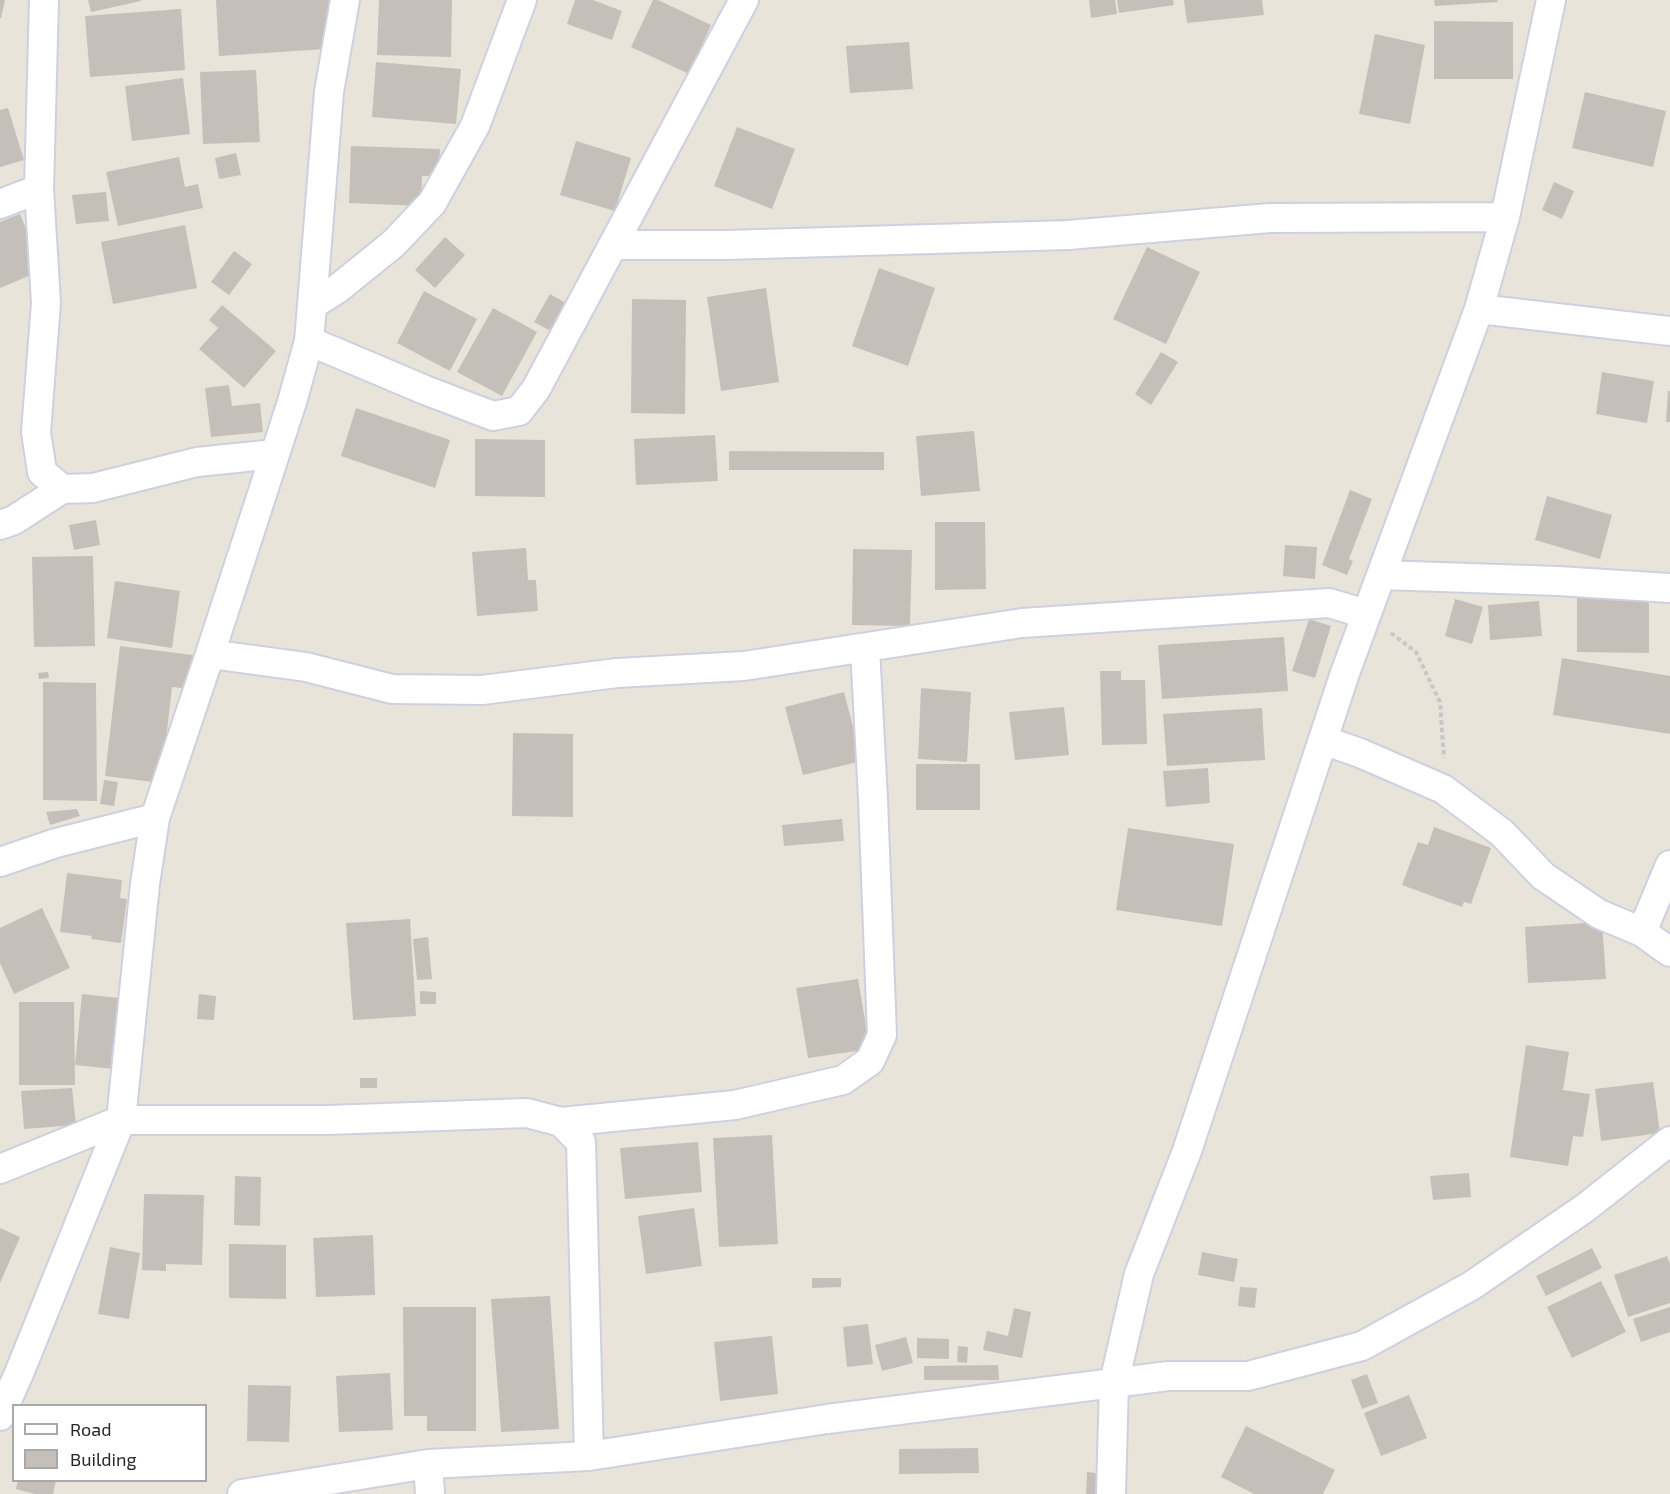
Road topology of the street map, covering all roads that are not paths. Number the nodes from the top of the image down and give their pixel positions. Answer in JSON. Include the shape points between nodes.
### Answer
{"nodes":[{"id":1,"x":44,"y":0,"type":"edge"},
{"id":2,"x":345,"y":0,"type":"edge"},
{"id":3,"x":522,"y":0,"type":"edge"},
{"id":4,"x":744,"y":0,"type":"edge"},
{"id":5,"x":1551,"y":0,"type":"edge"},
{"id":6,"x":39,"y":189,"type":"junction"},
{"id":7,"x":0,"y":204,"type":"edge"},
{"id":8,"x":1505,"y":217,"type":"junction"},
{"id":9,"x":614,"y":244,"type":"junction"},
{"id":10,"x":312,"y":305,"type":"junction"},
{"id":11,"x":1479,"y":309,"type":"junction"},
{"id":12,"x":1670,"y":331,"type":"edge"},
{"id":13,"x":309,"y":341,"type":"junction"},
{"id":14,"x":274,"y":454,"type":"junction"},
{"id":15,"x":62,"y":489,"type":"junction"},
{"id":16,"x":0,"y":525,"type":"edge"},
{"id":17,"x":1382,"y":575,"type":"junction"},
{"id":18,"x":1670,"y":588,"type":"edge"},
{"id":19,"x":1366,"y":614,"type":"junction"},
{"id":20,"x":865,"y":648,"type":"junction"},
{"id":21,"x":210,"y":654,"type":"junction"},
{"id":22,"x":1323,"y":740,"type":"junction"},
{"id":23,"x":155,"y":818,"type":"junction"},
{"id":24,"x":0,"y":862,"type":"edge"},
{"id":25,"x":1670,"y":865,"type":"edge"},
{"id":26,"x":1642,"y":932,"type":"junction"},
{"id":27,"x":1670,"y":952,"type":"edge"},
{"id":28,"x":121,"y":1120,"type":"junction"},
{"id":29,"x":561,"y":1122,"type":"junction"},
{"id":30,"x":1670,"y":1141,"type":"edge"},
{"id":31,"x":0,"y":1169,"type":"edge"},
{"id":32,"x":1114,"y":1383,"type":"junction"},
{"id":33,"x":0,"y":1416,"type":"edge"},
{"id":34,"x":589,"y":1456,"type":"junction"},
{"id":35,"x":428,"y":1464,"type":"junction"},
{"id":36,"x":242,"y":1494,"type":"edge"},
{"id":37,"x":430,"y":1494,"type":"edge"},
{"id":38,"x":1111,"y":1494,"type":"edge"}],
"edges":[{"from":1,"to":6,"type":"street"},
{"from":2,"to":10,"type":"street","via":[[329,92]]},
{"from":3,"to":10,"type":"street","via":[[475,126],[432,203],[393,244]]},
{"from":4,"to":9,"type":"street"},
{"from":5,"to":8,"type":"street"},
{"from":6,"to":7,"type":"street"},
{"from":6,"to":15,"type":"street","via":[[46,303],[36,432],[42,472]]},
{"from":8,"to":9,"type":"street","via":[[1270,219],[1068,235]]},
{"from":8,"to":11,"type":"street"},
{"from":9,"to":13,"type":"street","via":[[536,389],[519,411],[493,416]]},
{"from":10,"to":13,"type":"street"},
{"from":11,"to":12,"type":"street"},
{"from":11,"to":17,"type":"street"},
{"from":13,"to":14,"type":"street"},
{"from":14,"to":15,"type":"street","via":[[197,462],[93,488]]},
{"from":14,"to":21,"type":"street"},
{"from":15,"to":16,"type":"street"},
{"from":17,"to":18,"type":"street"},
{"from":17,"to":19,"type":"street"},
{"from":19,"to":20,"type":"street","via":[[1329,603],[1022,623]]},
{"from":19,"to":22,"type":"street"},
{"from":20,"to":21,"type":"street","via":[[744,666],[617,673],[482,690],[392,689],[306,667]]},
{"from":20,"to":29,"type":"street","via":[[882,1035],[870,1061],[843,1080],[735,1105]]},
{"from":21,"to":23,"type":"street"},
{"from":22,"to":26,"type":"street","via":[[1443,789],[1502,833],[1543,876],[1599,914]]},
{"from":22,"to":32,"type":"street","via":[[1187,1151],[1139,1274]]},
{"from":23,"to":24,"type":"street"},
{"from":23,"to":28,"type":"street"},
{"from":25,"to":26,"type":"street"},
{"from":26,"to":27,"type":"street"},
{"from":28,"to":29,"type":"street","via":[[327,1120],[527,1113]]},
{"from":28,"to":31,"type":"street"},
{"from":28,"to":33,"type":"street"},
{"from":29,"to":34,"type":"street","via":[[582,1142]]},
{"from":30,"to":32,"type":"street","via":[[1585,1208],[1471,1286],[1362,1346],[1248,1376],[1168,1376]]},
{"from":32,"to":34,"type":"street","via":[[827,1419]]},
{"from":32,"to":38,"type":"street"},
{"from":34,"to":35,"type":"street"},
{"from":35,"to":36,"type":"street"},
{"from":35,"to":37,"type":"street"}]}
